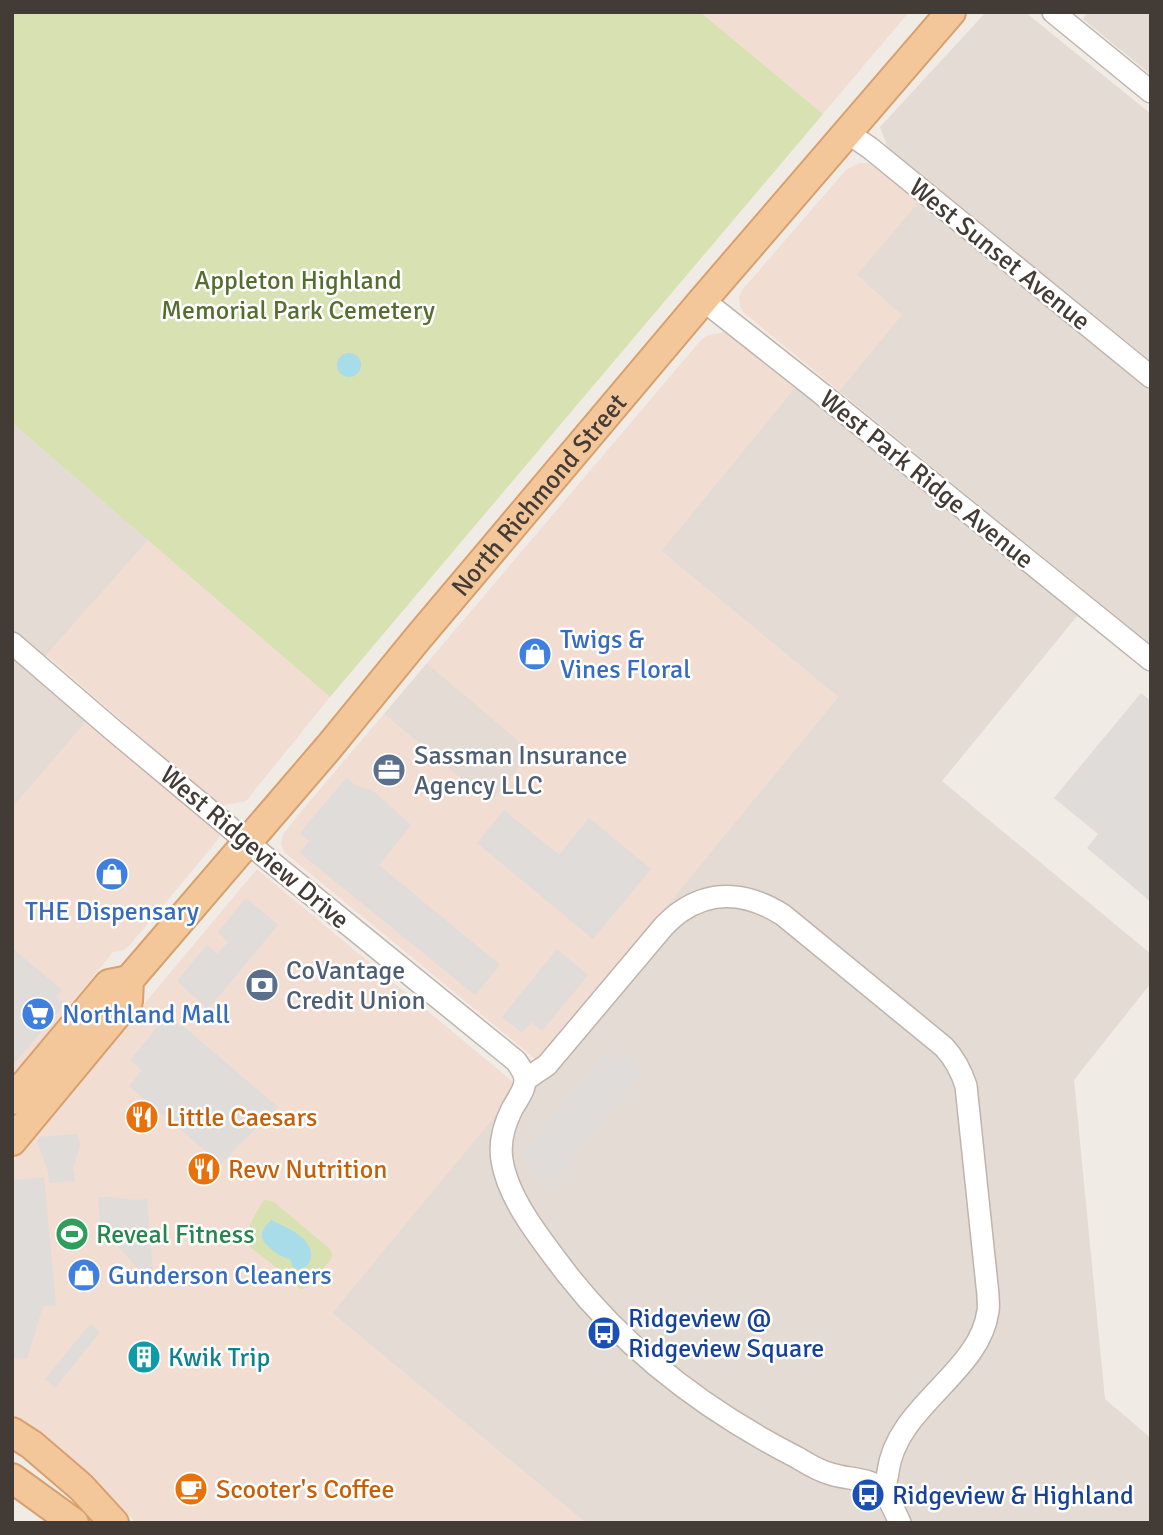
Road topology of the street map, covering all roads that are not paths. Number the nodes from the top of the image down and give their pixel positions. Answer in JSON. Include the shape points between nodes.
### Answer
{"nodes":[{"id":1,"x":951,"y":12,"type":"edge"},
{"id":2,"x":1053,"y":12,"type":"edge"},
{"id":3,"x":1151,"y":92,"type":"edge"},
{"id":4,"x":848,"y":133,"type":"junction"},
{"id":5,"x":703,"y":300,"type":"junction"},
{"id":6,"x":1151,"y":377,"type":"edge"},
{"id":7,"x":12,"y":643,"type":"edge"},
{"id":8,"x":1151,"y":660,"type":"edge"},
{"id":9,"x":248,"y":842,"type":"junction"},
{"id":10,"x":130,"y":980,"type":"junction"},
{"id":11,"x":525,"y":1080,"type":"junction"},
{"id":12,"x":12,"y":1100,"type":"edge"},
{"id":13,"x":12,"y":1141,"type":"edge"},
{"id":14,"x":12,"y":1432,"type":"edge"},
{"id":15,"x":12,"y":1478,"type":"edge"},
{"id":16,"x":885,"y":1492,"type":"junction"},
{"id":17,"x":74,"y":1523,"type":"edge"},
{"id":18,"x":114,"y":1523,"type":"edge"},
{"id":19,"x":900,"y":1523,"type":"edge"}],
"edges":[{"from":1,"to":4,"type":"main road","name":"North Richmond Street"},
{"from":2,"to":3,"type":"street"},
{"from":4,"to":5,"type":"main road","name":"North Richmond Street"},
{"from":4,"to":6,"type":"street","name":"West Sunset Avenue"},
{"from":5,"to":8,"type":"street","name":"West Park Ridge Avenue"},
{"from":5,"to":9,"type":"main road","name":"North Richmond Street"},
{"from":7,"to":9,"type":"street","name":"West Ridgeview Drive"},
{"from":9,"to":10,"type":"main road","name":"North Richmond Street"},
{"from":9,"to":11,"type":"street","name":"West Ridgeview Drive","via":[[510,1056]]},
{"from":10,"to":12,"type":"main road","name":"North Richmond Street","via":[[109,985]]},
{"from":10,"to":13,"type":"main road","name":"North Richmond Street","via":[[128,1001]]},
{"from":11,"to":16,"type":"street","via":[[502,1138],[508,1182],[546,1245],[601,1314],[664,1371],[726,1416],[825,1472],[867,1481]]},
{"from":11,"to":16,"type":"street","via":[[547,1065],[664,926],[681,911],[716,897],[747,898],[783,915],[953,1056],[966,1086],[988,1311],[970,1353],[897,1440]]},
{"from":14,"to":18,"type":"main road","via":[[81,1487]]},
{"from":15,"to":17,"type":"main road"},
{"from":16,"to":19,"type":"street"}]}
